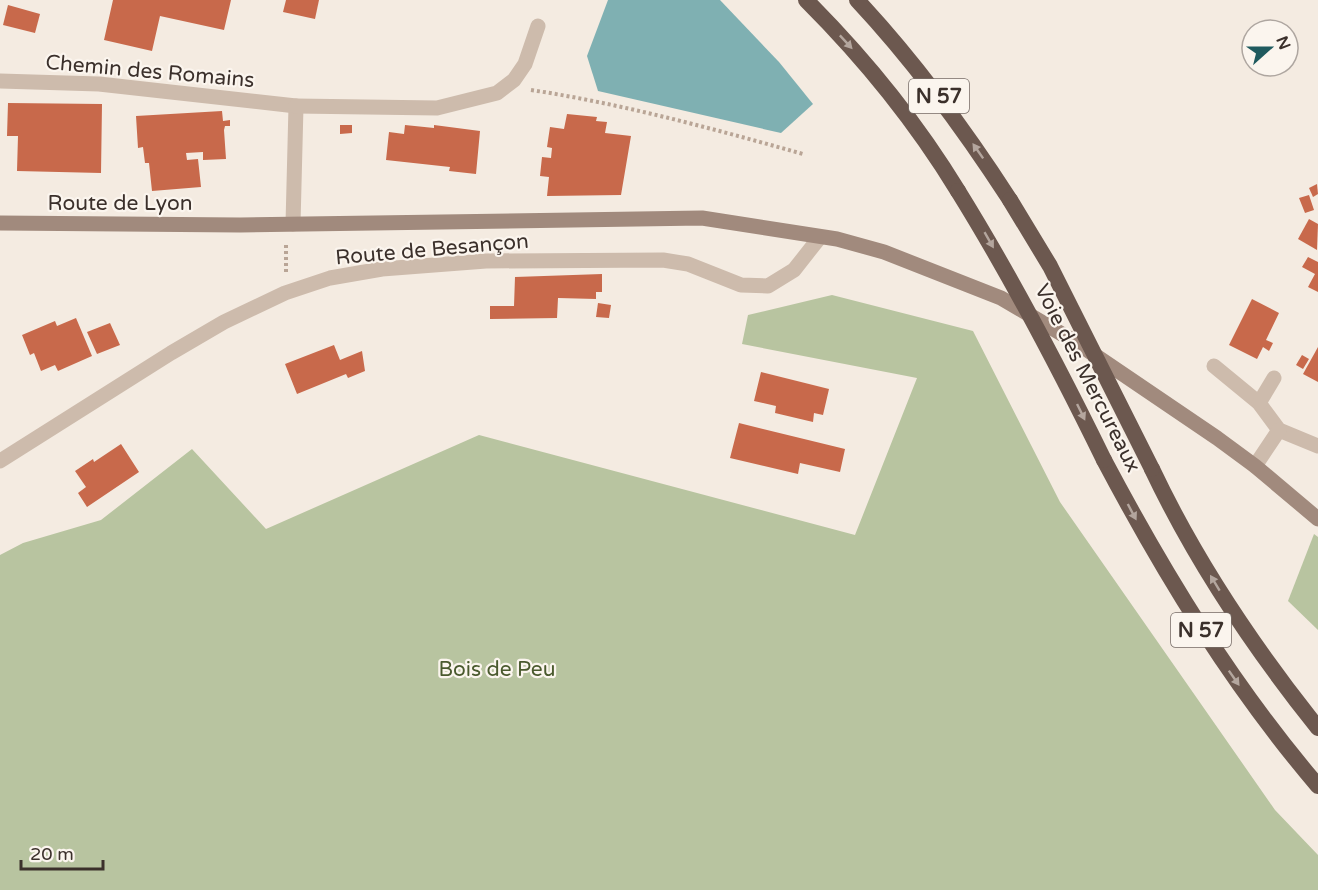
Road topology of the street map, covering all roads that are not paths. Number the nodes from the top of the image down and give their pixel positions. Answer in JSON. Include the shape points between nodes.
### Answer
{"nodes":[{"id":1,"x":806,"y":0,"type":"edge"},
{"id":2,"x":857,"y":0,"type":"edge"},
{"id":3,"x":538,"y":26,"type":"dead end"},
{"id":4,"x":0,"y":81,"type":"edge"},
{"id":5,"x":296,"y":106,"type":"junction"},
{"id":6,"x":0,"y":224,"type":"edge"},
{"id":7,"x":293,"y":224,"type":"junction"},
{"id":8,"x":820,"y":237,"type":"junction"},
{"id":9,"x":1214,"y":366,"type":"dead end"},
{"id":10,"x":1274,"y":378,"type":"dead end"},
{"id":11,"x":1258,"y":403,"type":"junction"},
{"id":12,"x":1279,"y":430,"type":"junction"},
{"id":13,"x":1318,"y":446,"type":"edge"},
{"id":14,"x":0,"y":461,"type":"edge"},
{"id":15,"x":1255,"y":466,"type":"junction"},
{"id":16,"x":1318,"y":519,"type":"edge"},
{"id":17,"x":1318,"y":728,"type":"edge"},
{"id":18,"x":1318,"y":786,"type":"edge"}],
"edges":[{"from":1,"to":18,"type":"highway","name":"Voie des Mercureaux","number":"N 57","one_way":true,"bridge":true,"via":[[864,63],[958,191],[1036,324],[1160,561],[1215,652]]},
{"from":17,"to":2,"type":"highway","name":"Voie des Mercureaux","number":"N 57","one_way":true,"bridge":true,"via":[[1275,673],[1219,589],[1165,496],[1050,266],[1010,200],[923,75]]},
{"from":3,"to":5,"type":"street","name":"Chemin des Romains","via":[[525,64],[514,80],[497,93],[437,108]]},
{"from":4,"to":5,"type":"street","name":"Chemin des Romains","via":[[99,84]]},
{"from":5,"to":7,"type":"street"},
{"from":6,"to":7,"type":"main road","name":"Route de Lyon"},
{"from":7,"to":8,"type":"main road","name":"Route de Lyon","via":[[702,218]]},
{"from":8,"to":14,"type":"street","name":"Route de Besançon","via":[[794,270],[768,286],[741,285],[688,264],[663,260],[486,261],[382,269],[330,278],[285,293],[224,322]]},
{"from":8,"to":15,"type":"main road","name":"Route de Lyon","via":[[884,252],[1001,298],[1077,343]]},
{"from":9,"to":11,"type":"street"},
{"from":10,"to":11,"type":"street"},
{"from":11,"to":12,"type":"street"},
{"from":12,"to":13,"type":"street"},
{"from":12,"to":15,"type":"street"},
{"from":15,"to":16,"type":"main road","name":"Route de Lyon"}]}
